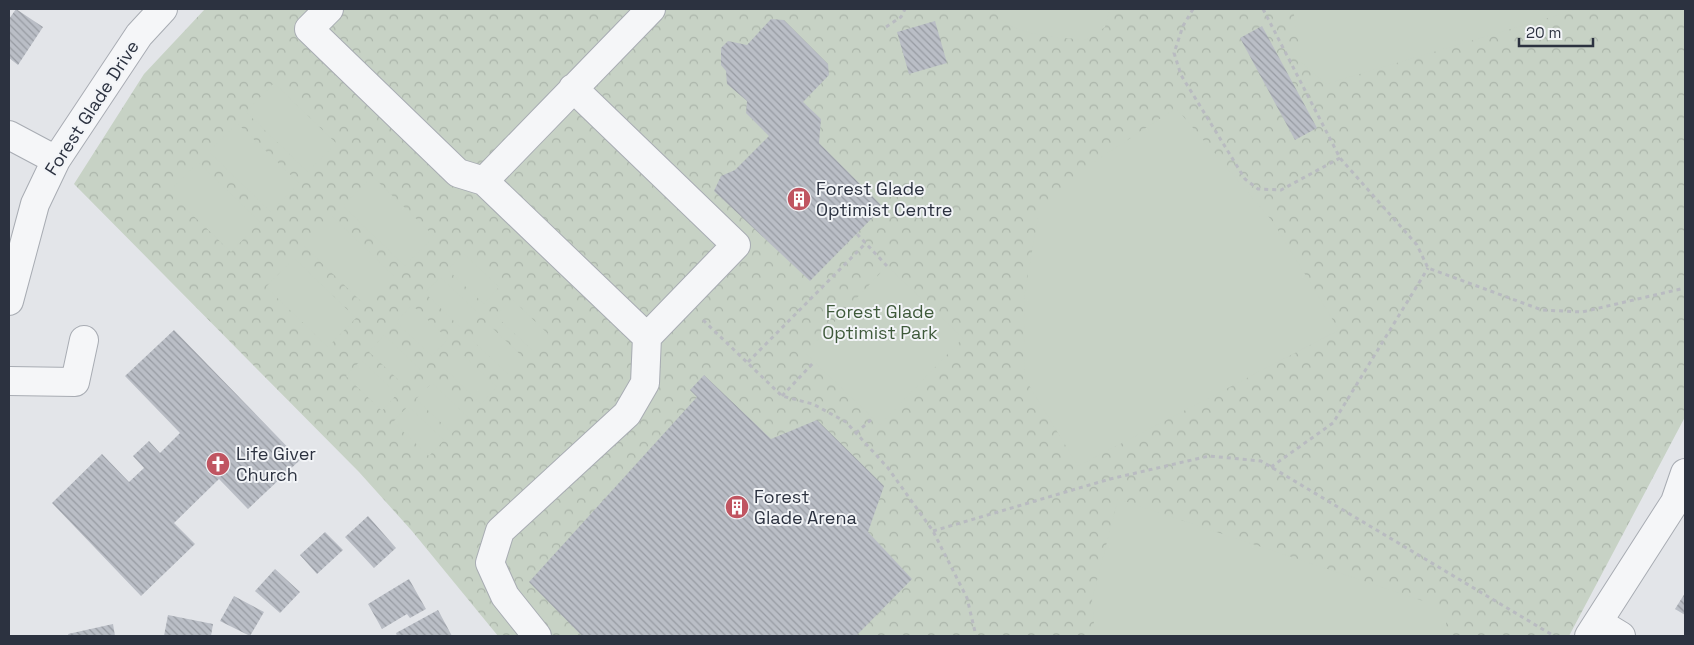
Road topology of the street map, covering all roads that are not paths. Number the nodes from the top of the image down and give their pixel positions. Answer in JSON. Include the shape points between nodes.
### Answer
{"nodes":[{"id":1,"x":163,"y":9,"type":"edge"},
{"id":2,"x":651,"y":9,"type":"edge"},
{"id":3,"x":321,"y":11,"type":"edge"},
{"id":4,"x":573,"y":88,"type":"junction"},
{"id":5,"x":9,"y":135,"type":"edge"},
{"id":6,"x":56,"y":160,"type":"junction"},
{"id":7,"x":484,"y":181,"type":"junction"},
{"id":8,"x":9,"y":301,"type":"edge"},
{"id":9,"x":647,"y":337,"type":"junction"},
{"id":10,"x":84,"y":340,"type":"dead end"},
{"id":11,"x":9,"y":381,"type":"edge"},
{"id":12,"x":1685,"y":473,"type":"edge"},
{"id":13,"x":1594,"y":629,"type":"edge"},
{"id":14,"x":537,"y":636,"type":"edge"},
{"id":15,"x":1621,"y":636,"type":"edge"}],
"edges":[{"from":1,"to":6,"type":"street","name":"Forest Glade Drive","via":[[139,35]]},
{"from":2,"to":4,"type":"street"},
{"from":3,"to":7,"type":"street","via":[[309,29],[458,173]]},
{"from":4,"to":7,"type":"street"},
{"from":4,"to":9,"type":"street","via":[[736,245]]},
{"from":5,"to":6,"type":"street"},
{"from":6,"to":8,"type":"street","name":"Forest Glade Drive","via":[[35,204]]},
{"from":7,"to":9,"type":"street"},
{"from":9,"to":14,"type":"street","via":[[644,383],[627,414],[500,531],[490,563],[505,596]]},
{"from":10,"to":11,"type":"street","via":[[76,382]]},
{"from":12,"to":13,"type":"street","via":[[1675,502]]},
{"from":13,"to":15,"type":"street"}]}
